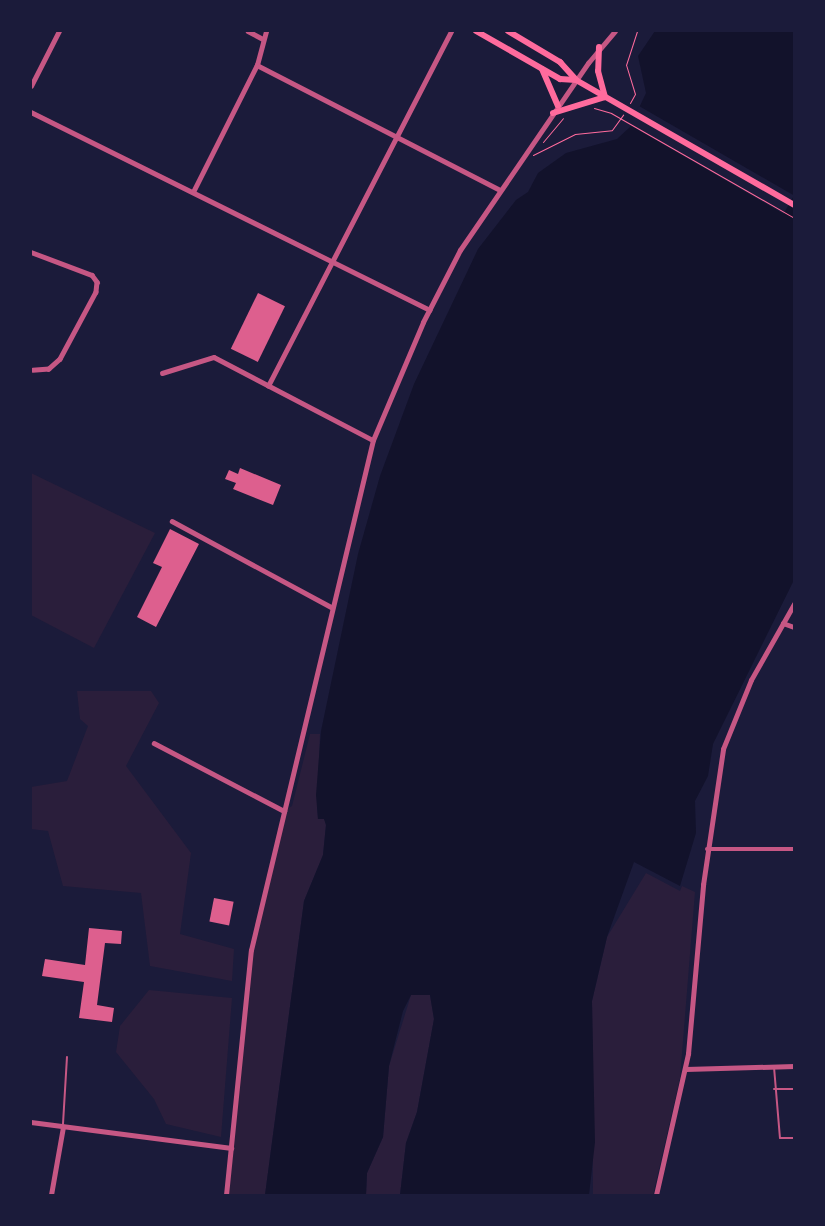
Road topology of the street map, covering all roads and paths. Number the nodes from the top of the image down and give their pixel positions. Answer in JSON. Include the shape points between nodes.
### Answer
{"nodes":[{"id":1,"x":59,"y":31,"type":"edge"},
{"id":2,"x":248,"y":31,"type":"edge"},
{"id":3,"x":266,"y":31,"type":"edge"},
{"id":4,"x":451,"y":31,"type":"edge"},
{"id":5,"x":476,"y":31,"type":"edge"},
{"id":6,"x":508,"y":31,"type":"edge"},
{"id":7,"x":616,"y":31,"type":"edge"},
{"id":8,"x":637,"y":31,"type":"edge"},
{"id":9,"x":263,"y":39,"type":"junction"},
{"id":10,"x":600,"y":47,"type":"junction"},
{"id":11,"x":257,"y":65,"type":"junction"},
{"id":12,"x":542,"y":68,"type":"junction"},
{"id":13,"x":576,"y":80,"type":"junction"},
{"id":14,"x":31,"y":86,"type":"edge"},
{"id":15,"x":605,"y":97,"type":"junction"},
{"id":16,"x":558,"y":106,"type":"junction"},
{"id":17,"x":587,"y":108,"type":"dead end"},
{"id":18,"x":31,"y":112,"type":"edge"},
{"id":19,"x":553,"y":113,"type":"junction"},
{"id":20,"x":568,"y":114,"type":"dead end"},
{"id":21,"x":397,"y":136,"type":"junction"},
{"id":22,"x":500,"y":190,"type":"junction"},
{"id":23,"x":192,"y":192,"type":"junction"},
{"id":24,"x":794,"y":206,"type":"edge"},
{"id":25,"x":794,"y":218,"type":"edge"},
{"id":26,"x":31,"y":252,"type":"edge"},
{"id":27,"x":332,"y":262,"type":"junction"},
{"id":28,"x":428,"y":310,"type":"junction"},
{"id":29,"x":33,"y":370,"type":"dead end"},
{"id":30,"x":162,"y":374,"type":"dead end"},
{"id":31,"x":268,"y":386,"type":"junction"},
{"id":32,"x":373,"y":440,"type":"junction"},
{"id":33,"x":172,"y":521,"type":"dead end"},
{"id":34,"x":794,"y":604,"type":"edge"},
{"id":35,"x":331,"y":607,"type":"junction"},
{"id":36,"x":783,"y":623,"type":"junction"},
{"id":37,"x":794,"y":627,"type":"edge"},
{"id":38,"x":154,"y":743,"type":"dead end"},
{"id":39,"x":284,"y":811,"type":"junction"},
{"id":40,"x":794,"y":849,"type":"edge"},
{"id":41,"x":707,"y":850,"type":"junction"},
{"id":42,"x":67,"y":1056,"type":"dead end"},
{"id":43,"x":774,"y":1066,"type":"junction"},
{"id":44,"x":794,"y":1066,"type":"edge"},
{"id":45,"x":686,"y":1069,"type":"junction"},
{"id":46,"x":774,"y":1089,"type":"junction"},
{"id":47,"x":794,"y":1089,"type":"edge"},
{"id":48,"x":31,"y":1122,"type":"edge"},
{"id":49,"x":63,"y":1126,"type":"junction"},
{"id":50,"x":794,"y":1138,"type":"edge"},
{"id":51,"x":231,"y":1148,"type":"junction"},
{"id":52,"x":51,"y":1195,"type":"edge"},
{"id":53,"x":226,"y":1195,"type":"edge"},
{"id":54,"x":656,"y":1195,"type":"edge"}],
"edges":[{"from":1,"to":14,"type":"street"},
{"from":2,"to":9,"type":"street"},
{"from":3,"to":9,"type":"street"},
{"from":4,"to":21,"type":"street"},
{"from":5,"to":12,"type":"main road"},
{"from":6,"to":13,"type":"main road","via":[[560,62]]},
{"from":7,"to":10,"type":"street"},
{"from":8,"to":20,"type":"path","via":[[626,65],[635,94],[617,126],[575,134],[532,156]]},
{"from":9,"to":11,"type":"street"},
{"from":10,"to":13,"type":"street"},
{"from":10,"to":15,"type":"main road","via":[[598,75]]},
{"from":11,"to":21,"type":"street"},
{"from":11,"to":23,"type":"street"},
{"from":12,"to":13,"type":"main road","via":[[560,79]]},
{"from":12,"to":16,"type":"main road"},
{"from":13,"to":15,"type":"main road"},
{"from":13,"to":16,"type":"street"},
{"from":15,"to":19,"type":"main road"},
{"from":15,"to":24,"type":"main road"},
{"from":16,"to":19,"type":"street"},
{"from":17,"to":25,"type":"path","via":[[611,114]]},
{"from":18,"to":23,"type":"street"},
{"from":19,"to":22,"type":"street"},
{"from":21,"to":22,"type":"street"},
{"from":21,"to":27,"type":"street"},
{"from":22,"to":28,"type":"street","via":[[460,250]]},
{"from":23,"to":27,"type":"street"},
{"from":26,"to":29,"type":"street","via":[[92,275],[97,282],[60,359],[49,370]]},
{"from":27,"to":28,"type":"street"},
{"from":27,"to":31,"type":"street"},
{"from":28,"to":32,"type":"street"},
{"from":30,"to":31,"type":"street","via":[[214,357]]},
{"from":31,"to":32,"type":"street"},
{"from":32,"to":35,"type":"street"},
{"from":33,"to":35,"type":"street"},
{"from":34,"to":36,"type":"street"},
{"from":35,"to":39,"type":"street"},
{"from":36,"to":37,"type":"street"},
{"from":36,"to":41,"type":"street","via":[[727,735]]},
{"from":38,"to":39,"type":"street"},
{"from":39,"to":51,"type":"street","via":[[251,950]]},
{"from":40,"to":41,"type":"street"},
{"from":41,"to":45,"type":"street"},
{"from":42,"to":49,"type":"lane"},
{"from":43,"to":44,"type":"street"},
{"from":43,"to":45,"type":"street"},
{"from":43,"to":46,"type":"lane"},
{"from":45,"to":54,"type":"street"},
{"from":46,"to":47,"type":"lane"},
{"from":46,"to":50,"type":"lane","via":[[780,1138]]},
{"from":48,"to":49,"type":"street"},
{"from":49,"to":51,"type":"street"},
{"from":49,"to":52,"type":"street"},
{"from":51,"to":53,"type":"street"}]}
